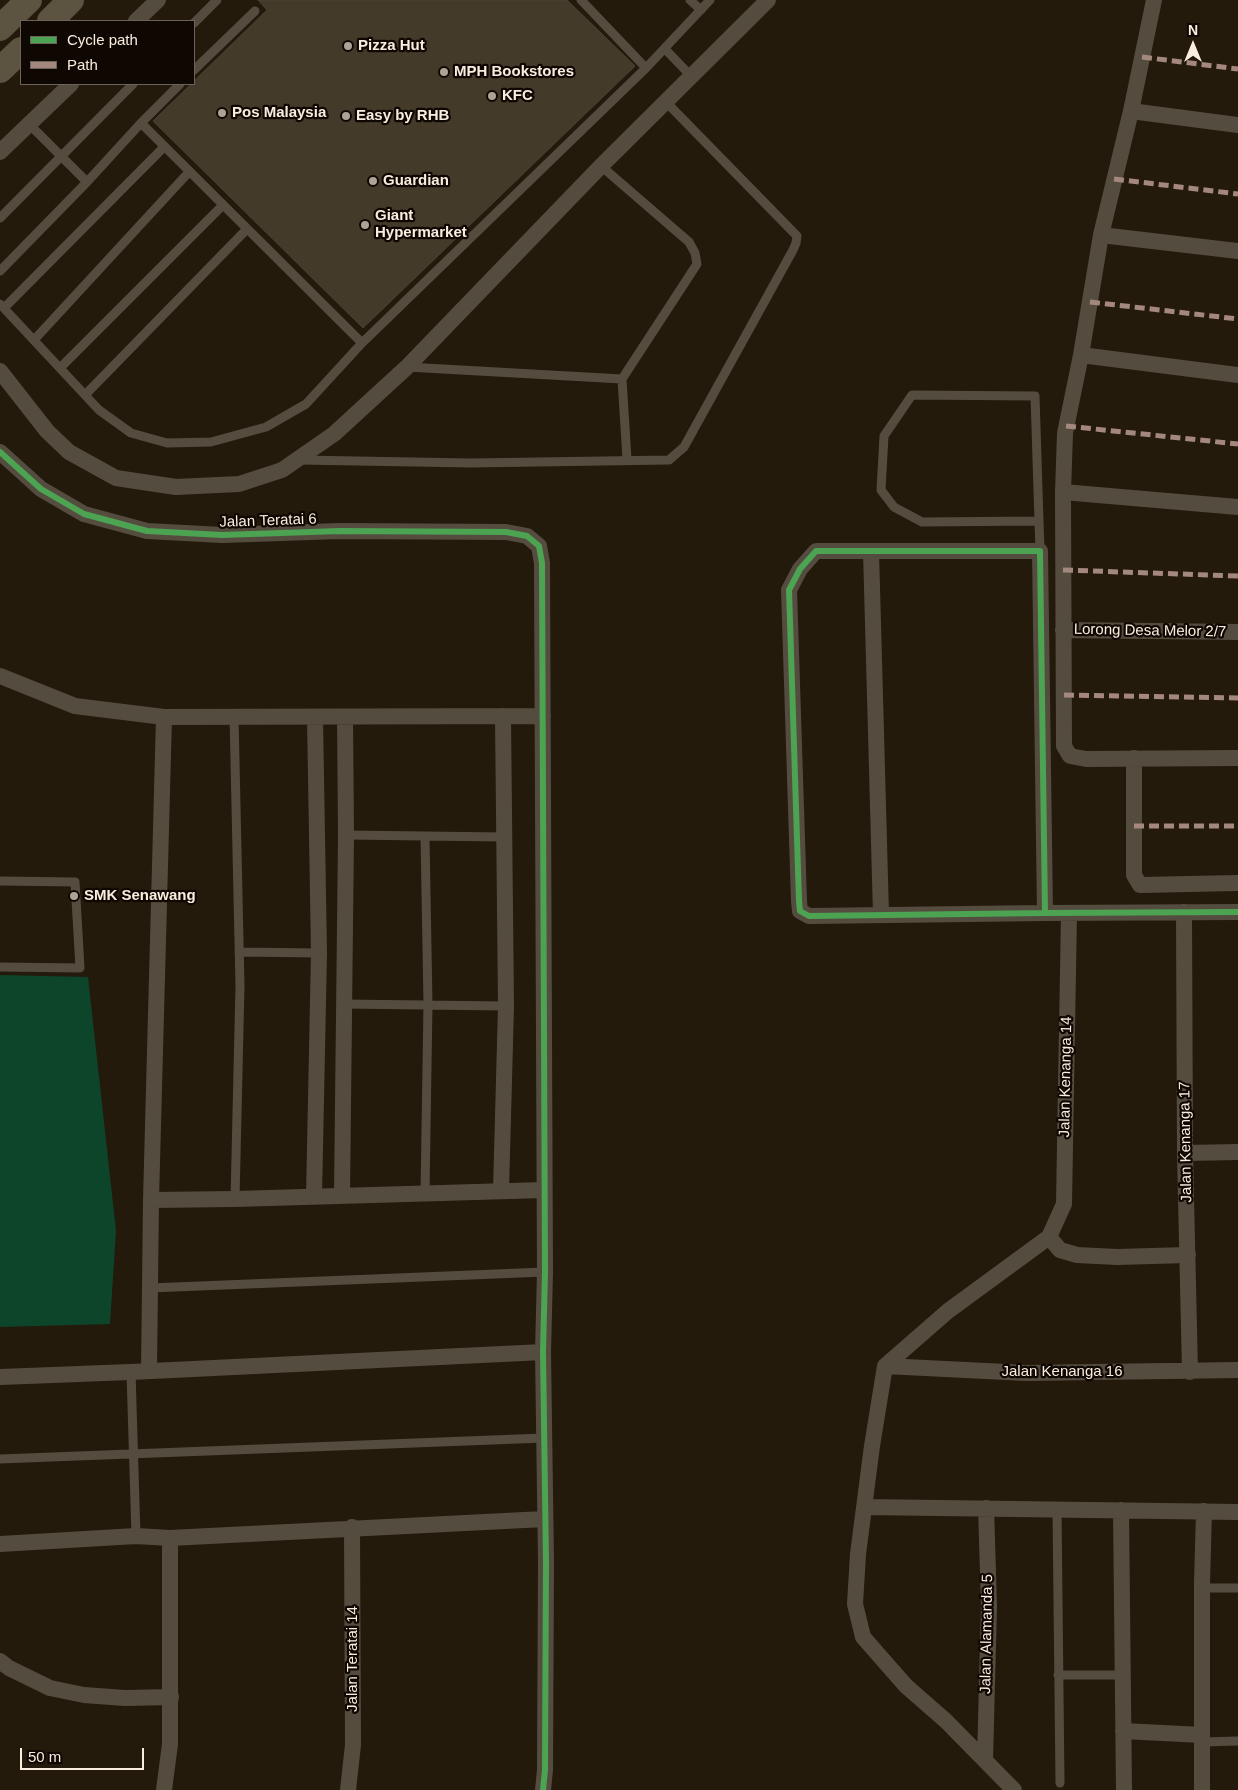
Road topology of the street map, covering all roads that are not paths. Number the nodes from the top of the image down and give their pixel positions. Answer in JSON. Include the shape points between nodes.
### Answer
{"nodes":[{"id":1,"x":29,"y":0,"type":"edge"},
{"id":2,"x":71,"y":0,"type":"edge"},
{"id":3,"x":217,"y":0,"type":"edge"},
{"id":4,"x":580,"y":0,"type":"edge"},
{"id":5,"x":690,"y":0,"type":"edge"},
{"id":6,"x":710,"y":0,"type":"edge"},
{"id":7,"x":768,"y":0,"type":"edge"},
{"id":8,"x":1154,"y":0,"type":"edge"},
{"id":9,"x":153,"y":2,"type":"edge"},
{"id":10,"x":255,"y":10,"type":"dead end"},
{"id":11,"x":701,"y":10,"type":"junction"},
{"id":12,"x":51,"y":20,"type":"edge"},
{"id":13,"x":137,"y":20,"type":"edge"},
{"id":14,"x":195,"y":22,"type":"edge"},
{"id":15,"x":0,"y":28,"type":"edge"},
{"id":16,"x":665,"y":49,"type":"junction"},
{"id":17,"x":20,"y":51,"type":"edge"},
{"id":18,"x":646,"y":68,"type":"junction"},
{"id":19,"x":195,"y":69,"type":"edge"},
{"id":20,"x":0,"y":70,"type":"edge"},
{"id":21,"x":691,"y":76,"type":"junction"},
{"id":22,"x":70,"y":85,"type":"edge"},
{"id":23,"x":132,"y":85,"type":"edge"},
{"id":24,"x":179,"y":85,"type":"edge"},
{"id":25,"x":666,"y":102,"type":"junction"},
{"id":26,"x":1131,"y":112,"type":"junction"},
{"id":27,"x":141,"y":123,"type":"junction"},
{"id":28,"x":29,"y":124,"type":"junction"},
{"id":29,"x":1238,"y":125,"type":"edge"},
{"id":30,"x":164,"y":147,"type":"junction"},
{"id":31,"x":0,"y":152,"type":"edge"},
{"id":32,"x":61,"y":156,"type":"junction"},
{"id":33,"x":601,"y":166,"type":"junction"},
{"id":34,"x":190,"y":172,"type":"junction"},
{"id":35,"x":87,"y":182,"type":"junction"},
{"id":36,"x":223,"y":205,"type":"junction"},
{"id":37,"x":0,"y":218,"type":"edge"},
{"id":38,"x":247,"y":229,"type":"junction"},
{"id":39,"x":1101,"y":236,"type":"junction"},
{"id":40,"x":1238,"y":252,"type":"edge"},
{"id":41,"x":0,"y":271,"type":"edge"},
{"id":42,"x":2,"y":306,"type":"edge"},
{"id":43,"x":34,"y":340,"type":"junction"},
{"id":44,"x":362,"y":343,"type":"junction"},
{"id":45,"x":1081,"y":355,"type":"junction"},
{"id":46,"x":60,"y":368,"type":"junction"},
{"id":47,"x":407,"y":368,"type":"junction"},
{"id":48,"x":0,"y":371,"type":"edge"},
{"id":49,"x":1238,"y":375,"type":"edge"},
{"id":50,"x":622,"y":379,"type":"junction"},
{"id":51,"x":85,"y":395,"type":"junction"},
{"id":52,"x":0,"y":452,"type":"edge"},
{"id":53,"x":627,"y":459,"type":"junction"},
{"id":54,"x":296,"y":460,"type":"junction"},
{"id":55,"x":1063,"y":492,"type":"junction"},
{"id":56,"x":1238,"y":507,"type":"edge"},
{"id":57,"x":1039,"y":521,"type":"junction"},
{"id":58,"x":871,"y":551,"type":"junction"},
{"id":59,"x":1040,"y":551,"type":"junction"},
{"id":60,"x":1063,"y":630,"type":"junction"},
{"id":61,"x":1238,"y":632,"type":"edge"},
{"id":62,"x":0,"y":676,"type":"edge"},
{"id":63,"x":234,"y":716,"type":"junction"},
{"id":64,"x":503,"y":716,"type":"junction"},
{"id":65,"x":543,"y":716,"type":"junction"},
{"id":66,"x":164,"y":717,"type":"junction"},
{"id":67,"x":344,"y":717,"type":"junction"},
{"id":68,"x":315,"y":718,"type":"junction"},
{"id":69,"x":1134,"y":758,"type":"junction"},
{"id":70,"x":1238,"y":758,"type":"edge"},
{"id":71,"x":346,"y":835,"type":"junction"},
{"id":72,"x":425,"y":837,"type":"junction"},
{"id":73,"x":504,"y":837,"type":"junction"},
{"id":74,"x":0,"y":880,"type":"edge"},
{"id":75,"x":1238,"y":883,"type":"edge"},
{"id":76,"x":1184,"y":912,"type":"junction"},
{"id":77,"x":1238,"y":912,"type":"edge"},
{"id":78,"x":1045,"y":913,"type":"junction"},
{"id":79,"x":1069,"y":913,"type":"junction"},
{"id":80,"x":881,"y":915,"type":"junction"},
{"id":81,"x":239,"y":952,"type":"junction"},
{"id":82,"x":319,"y":953,"type":"junction"},
{"id":83,"x":0,"y":967,"type":"edge"},
{"id":84,"x":343,"y":1004,"type":"junction"},
{"id":85,"x":428,"y":1004,"type":"junction"},
{"id":86,"x":506,"y":1006,"type":"junction"},
{"id":87,"x":1238,"y":1152,"type":"edge"},
{"id":88,"x":1185,"y":1153,"type":"junction"},
{"id":89,"x":544,"y":1190,"type":"junction"},
{"id":90,"x":502,"y":1191,"type":"junction"},
{"id":91,"x":424,"y":1193,"type":"junction"},
{"id":92,"x":314,"y":1196,"type":"junction"},
{"id":93,"x":342,"y":1196,"type":"junction"},
{"id":94,"x":235,"y":1199,"type":"junction"},
{"id":95,"x":150,"y":1200,"type":"junction"},
{"id":96,"x":1049,"y":1237,"type":"junction"},
{"id":97,"x":1188,"y":1255,"type":"junction"},
{"id":98,"x":544,"y":1272,"type":"junction"},
{"id":99,"x":150,"y":1288,"type":"junction"},
{"id":100,"x":543,"y":1352,"type":"junction"},
{"id":101,"x":885,"y":1366,"type":"junction"},
{"id":102,"x":1238,"y":1370,"type":"edge"},
{"id":103,"x":149,"y":1371,"type":"junction"},
{"id":104,"x":131,"y":1372,"type":"junction"},
{"id":105,"x":1190,"y":1372,"type":"junction"},
{"id":106,"x":0,"y":1377,"type":"edge"},
{"id":107,"x":544,"y":1438,"type":"junction"},
{"id":108,"x":134,"y":1454,"type":"junction"},
{"id":109,"x":0,"y":1459,"type":"edge"},
{"id":110,"x":864,"y":1507,"type":"junction"},
{"id":111,"x":986,"y":1508,"type":"junction"},
{"id":112,"x":1056,"y":1509,"type":"junction"},
{"id":113,"x":1121,"y":1510,"type":"junction"},
{"id":114,"x":1204,"y":1512,"type":"junction"},
{"id":115,"x":1238,"y":1512,"type":"edge"},
{"id":116,"x":544,"y":1519,"type":"junction"},
{"id":117,"x":352,"y":1527,"type":"junction"},
{"id":118,"x":136,"y":1536,"type":"junction"},
{"id":119,"x":170,"y":1538,"type":"junction"},
{"id":120,"x":0,"y":1544,"type":"edge"},
{"id":121,"x":1202,"y":1588,"type":"junction"},
{"id":122,"x":1238,"y":1588,"type":"edge"},
{"id":123,"x":3,"y":1669,"type":"edge"},
{"id":124,"x":1058,"y":1675,"type":"junction"},
{"id":125,"x":1122,"y":1675,"type":"junction"},
{"id":126,"x":171,"y":1697,"type":"junction"},
{"id":127,"x":1123,"y":1731,"type":"junction"},
{"id":128,"x":1202,"y":1738,"type":"junction"},
{"id":129,"x":1238,"y":1741,"type":"edge"},
{"id":130,"x":984,"y":1760,"type":"junction"},
{"id":131,"x":1060,"y":1783,"type":"dead end"},
{"id":132,"x":164,"y":1790,"type":"edge"},
{"id":133,"x":348,"y":1790,"type":"edge"},
{"id":134,"x":543,"y":1790,"type":"edge"},
{"id":135,"x":1014,"y":1790,"type":"edge"},
{"id":136,"x":1124,"y":1790,"type":"edge"},
{"id":137,"x":1202,"y":1790,"type":"edge"}],
"edges":[{"from":1,"to":15,"type":"main road"},
{"from":2,"to":12,"type":"main road"},
{"from":3,"to":14,"type":"lane"},
{"from":4,"to":18,"type":"lane"},
{"from":5,"to":11,"type":"lane"},
{"from":6,"to":11,"type":"lane"},
{"from":7,"to":21,"type":"street"},
{"from":8,"to":26,"type":"street"},
{"from":9,"to":13,"type":"street"},
{"from":10,"to":19,"type":"lane"},
{"from":11,"to":16,"type":"lane"},
{"from":16,"to":18,"type":"lane"},
{"from":16,"to":21,"type":"lane"},
{"from":17,"to":20,"type":"main road"},
{"from":18,"to":44,"type":"lane"},
{"from":21,"to":25,"type":"street"},
{"from":22,"to":28,"type":"street"},
{"from":23,"to":32,"type":"lane"},
{"from":24,"to":27,"type":"lane"},
{"from":25,"to":33,"type":"street"},
{"from":25,"to":53,"type":"lane","via":[[783,220],[797,239],[684,447],[669,460]]},
{"from":26,"to":29,"type":"street"},
{"from":26,"to":39,"type":"street"},
{"from":27,"to":30,"type":"lane"},
{"from":27,"to":35,"type":"lane"},
{"from":28,"to":31,"type":"street"},
{"from":28,"to":32,"type":"lane"},
{"from":30,"to":34,"type":"lane"},
{"from":30,"to":42,"type":"lane"},
{"from":32,"to":35,"type":"lane"},
{"from":32,"to":37,"type":"lane"},
{"from":33,"to":47,"type":"street"},
{"from":33,"to":50,"type":"lane","via":[[689,242],[695,253],[696,264]]},
{"from":34,"to":36,"type":"lane"},
{"from":34,"to":43,"type":"lane"},
{"from":35,"to":41,"type":"lane"},
{"from":36,"to":38,"type":"lane"},
{"from":36,"to":46,"type":"lane"},
{"from":38,"to":44,"type":"lane"},
{"from":38,"to":51,"type":"lane"},
{"from":39,"to":40,"type":"street"},
{"from":39,"to":45,"type":"street"},
{"from":42,"to":43,"type":"lane"},
{"from":43,"to":46,"type":"lane"},
{"from":44,"to":51,"type":"lane","via":[[306,404],[266,427],[211,442],[167,443],[131,433],[99,410]]},
{"from":45,"to":49,"type":"street"},
{"from":45,"to":55,"type":"street","via":[[1065,433]]},
{"from":46,"to":51,"type":"lane"},
{"from":47,"to":50,"type":"lane"},
{"from":47,"to":54,"type":"street","via":[[334,434]]},
{"from":48,"to":54,"type":"street","via":[[47,431],[69,452],[116,478],[176,487],[239,484],[282,470]]},
{"from":50,"to":53,"type":"lane"},
{"from":52,"to":65,"type":"street","name":"Jalan Teratai 6","via":[[41,489],[84,514],[147,531],[222,535],[340,531],[506,532],[527,536],[539,546],[542,562]]},
{"from":53,"to":54,"type":"lane","via":[[471,463]]},
{"from":55,"to":56,"type":"street"},
{"from":55,"to":60,"type":"street"},
{"from":57,"to":57,"type":"lane","via":[[1035,396],[912,395],[884,436],[880,490],[894,507],[922,522]]},
{"from":57,"to":59,"type":"lane"},
{"from":58,"to":59,"type":"street"},
{"from":58,"to":80,"type":"street"},
{"from":58,"to":80,"type":"street","via":[[816,551],[800,569],[789,590],[800,911],[809,916]]},
{"from":59,"to":78,"type":"street"},
{"from":60,"to":61,"type":"street","name":"Lorong Desa Melor 2/7"},
{"from":60,"to":69,"type":"street","via":[[1064,746],[1070,756],[1086,759]]},
{"from":62,"to":66,"type":"street","via":[[75,706]]},
{"from":63,"to":66,"type":"street"},
{"from":63,"to":68,"type":"street"},
{"from":63,"to":81,"type":"lane"},
{"from":64,"to":65,"type":"street"},
{"from":64,"to":67,"type":"street"},
{"from":64,"to":73,"type":"street"},
{"from":65,"to":89,"type":"street"},
{"from":66,"to":95,"type":"street"},
{"from":67,"to":68,"type":"street"},
{"from":67,"to":71,"type":"street"},
{"from":68,"to":82,"type":"street"},
{"from":69,"to":70,"type":"street"},
{"from":69,"to":75,"type":"street","via":[[1134,875],[1140,885]]},
{"from":71,"to":72,"type":"lane"},
{"from":71,"to":84,"type":"street"},
{"from":72,"to":73,"type":"lane"},
{"from":72,"to":85,"type":"lane"},
{"from":73,"to":86,"type":"street"},
{"from":74,"to":83,"type":"lane","via":[[75,882],[80,968]]},
{"from":76,"to":77,"type":"street"},
{"from":76,"to":79,"type":"street"},
{"from":76,"to":88,"type":"street","name":"Jalan Kenanga 17"},
{"from":78,"to":79,"type":"street"},
{"from":78,"to":80,"type":"street"},
{"from":79,"to":96,"type":"street","name":"Jalan Kenanga 14","via":[[1064,1204]]},
{"from":81,"to":82,"type":"lane"},
{"from":81,"to":94,"type":"lane"},
{"from":82,"to":92,"type":"street"},
{"from":84,"to":85,"type":"lane"},
{"from":84,"to":93,"type":"street"},
{"from":85,"to":86,"type":"lane"},
{"from":85,"to":91,"type":"lane"},
{"from":86,"to":90,"type":"street"},
{"from":87,"to":88,"type":"street"},
{"from":88,"to":97,"type":"street","name":"Jalan Kenanga 17"},
{"from":89,"to":90,"type":"street"},
{"from":89,"to":98,"type":"street"},
{"from":90,"to":91,"type":"street"},
{"from":91,"to":93,"type":"street"},
{"from":92,"to":93,"type":"street"},
{"from":92,"to":94,"type":"street"},
{"from":94,"to":95,"type":"street"},
{"from":95,"to":99,"type":"street"},
{"from":96,"to":97,"type":"street","via":[[1060,1250],[1077,1255]]},
{"from":96,"to":101,"type":"street","via":[[948,1311]]},
{"from":97,"to":105,"type":"street","name":"Jalan Kenanga 17"},
{"from":98,"to":99,"type":"lane"},
{"from":98,"to":100,"type":"street"},
{"from":99,"to":103,"type":"street"},
{"from":100,"to":103,"type":"street"},
{"from":100,"to":107,"type":"street"},
{"from":101,"to":105,"type":"street","name":"Jalan Kenanga 16","via":[[1026,1373]]},
{"from":101,"to":110,"type":"street"},
{"from":102,"to":105,"type":"street","name":"Jalan Kenanga 16"},
{"from":103,"to":104,"type":"street"},
{"from":104,"to":106,"type":"street"},
{"from":104,"to":108,"type":"lane"},
{"from":107,"to":108,"type":"lane"},
{"from":107,"to":116,"type":"street"},
{"from":108,"to":109,"type":"lane"},
{"from":108,"to":118,"type":"lane"},
{"from":110,"to":111,"type":"street"},
{"from":110,"to":130,"type":"street","via":[[855,1604],[863,1637],[906,1686]]},
{"from":111,"to":112,"type":"street"},
{"from":111,"to":130,"type":"street","name":"Jalan Alamanda 5","via":[[989,1606]]},
{"from":112,"to":113,"type":"street"},
{"from":112,"to":124,"type":"lane"},
{"from":113,"to":114,"type":"street"},
{"from":113,"to":125,"type":"street"},
{"from":114,"to":115,"type":"street"},
{"from":114,"to":121,"type":"street"},
{"from":116,"to":117,"type":"street"},
{"from":116,"to":134,"type":"street"},
{"from":117,"to":119,"type":"street"},
{"from":117,"to":133,"type":"street","name":"Jalan Teratai 14","via":[[353,1745]]},
{"from":118,"to":119,"type":"street"},
{"from":118,"to":120,"type":"street"},
{"from":119,"to":126,"type":"street"},
{"from":121,"to":122,"type":"lane"},
{"from":121,"to":128,"type":"street"},
{"from":123,"to":126,"type":"street","via":[[50,1688],[84,1695]]},
{"from":124,"to":125,"type":"lane"},
{"from":124,"to":131,"type":"lane"},
{"from":125,"to":127,"type":"street"},
{"from":126,"to":132,"type":"street","via":[[170,1744]]},
{"from":127,"to":128,"type":"street"},
{"from":127,"to":136,"type":"street"},
{"from":128,"to":129,"type":"lane"},
{"from":128,"to":137,"type":"street"},
{"from":130,"to":135,"type":"street"}]}
